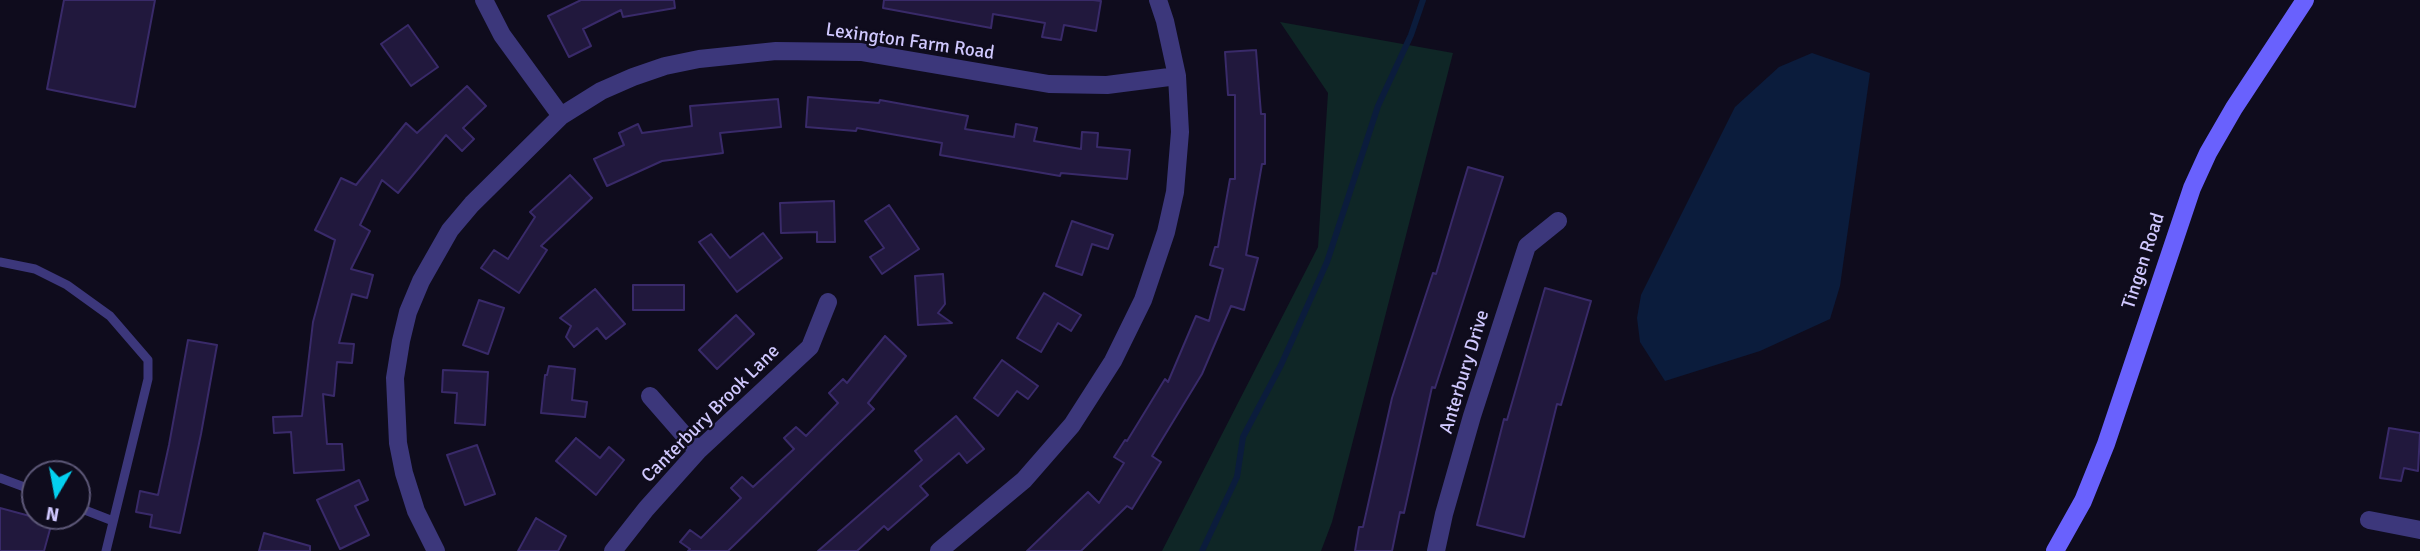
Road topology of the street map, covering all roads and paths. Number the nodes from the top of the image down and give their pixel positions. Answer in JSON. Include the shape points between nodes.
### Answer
{"nodes":[{"id":1,"x":484,"y":0,"type":"edge"},
{"id":2,"x":1158,"y":0,"type":"edge"},
{"id":3,"x":2305,"y":0,"type":"edge"},
{"id":4,"x":1177,"y":76,"type":"junction"},
{"id":5,"x":561,"y":116,"type":"junction"},
{"id":6,"x":1558,"y":221,"type":"dead end"},
{"id":7,"x":0,"y":262,"type":"edge"},
{"id":8,"x":828,"y":302,"type":"dead end"},
{"id":9,"x":650,"y":396,"type":"dead end"},
{"id":10,"x":698,"y":452,"type":"junction"},
{"id":11,"x":0,"y":478,"type":"edge"},
{"id":12,"x":21,"y":486,"type":"edge"},
{"id":13,"x":91,"y":513,"type":"edge"},
{"id":14,"x":2369,"y":520,"type":"dead end"},
{"id":15,"x":114,"y":522,"type":"junction"},
{"id":16,"x":2420,"y":530,"type":"edge"},
{"id":17,"x":106,"y":551,"type":"edge"},
{"id":18,"x":436,"y":551,"type":"edge"},
{"id":19,"x":613,"y":551,"type":"edge"},
{"id":20,"x":939,"y":551,"type":"edge"},
{"id":21,"x":1436,"y":551,"type":"edge"},
{"id":22,"x":2055,"y":551,"type":"edge"}],
"edges":[{"from":1,"to":5,"type":"street","via":[[502,34]]},
{"from":2,"to":4,"type":"street"},
{"from":3,"to":22,"type":"street","name":"Tingen Road","via":[[2234,108],[2197,176],[2106,444],[2083,501]]},
{"from":4,"to":5,"type":"street","name":"Lexington Farm Road","via":[[1107,85],[1049,84],[861,52],[762,52],[665,66],[601,91]]},
{"from":4,"to":20,"type":"street","via":[[1180,132],[1175,192],[1154,271],[1131,328],[1094,394],[1048,454]]},
{"from":5,"to":18,"type":"street","name":"Lexington Farm Road","via":[[450,230],[408,312],[395,378],[398,443],[416,511]]},
{"from":6,"to":21,"type":"street","name":"Anterbury Drive","via":[[1527,246],[1469,428]]},
{"from":7,"to":15,"type":"lane","via":[[35,269],[67,285],[110,316],[148,360],[148,379]]},
{"from":8,"to":10,"type":"street","name":"Canterbury Brook Lane","via":[[810,346]]},
{"from":9,"to":10,"type":"street"},
{"from":10,"to":19,"type":"street","name":"Canterbury Brook Lane"},
{"from":11,"to":12,"type":"lane"},
{"from":13,"to":15,"type":"lane"},
{"from":14,"to":16,"type":"street"},
{"from":15,"to":17,"type":"lane"}]}
